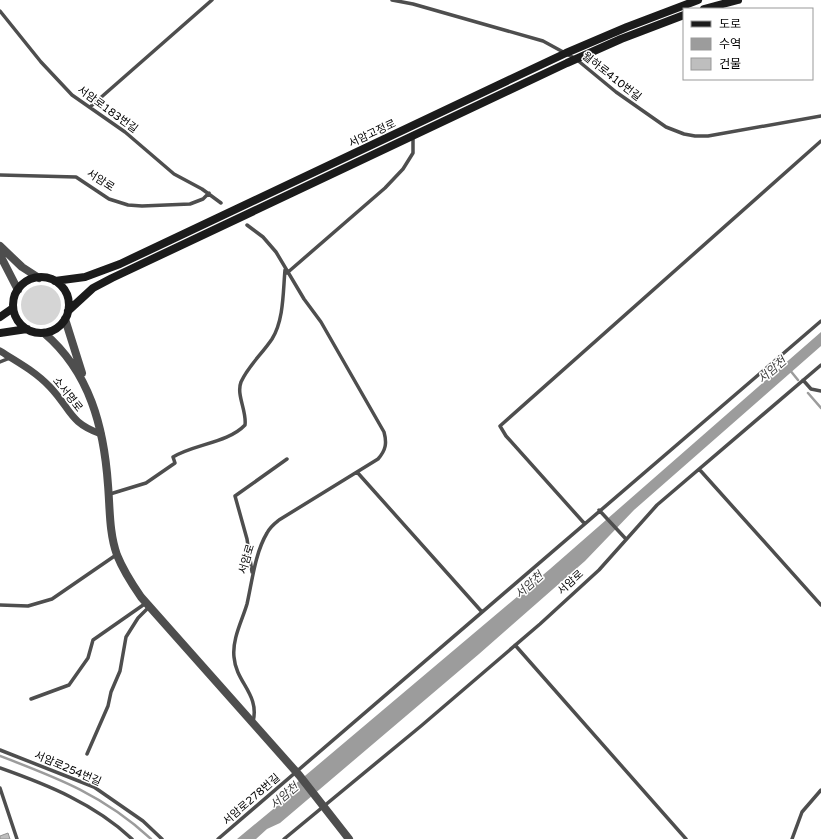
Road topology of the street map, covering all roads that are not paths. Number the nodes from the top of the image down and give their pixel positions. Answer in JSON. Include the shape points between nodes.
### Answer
{"nodes":[{"id":1,"x":212,"y":0,"type":"edge"},
{"id":2,"x":392,"y":0,"type":"edge"},
{"id":3,"x":698,"y":0,"type":"edge"},
{"id":4,"x":738,"y":0,"type":"edge"},
{"id":5,"x":708,"y":8,"type":"edge"},
{"id":6,"x":0,"y":11,"type":"edge"},
{"id":7,"x":683,"y":15,"type":"edge"},
{"id":8,"x":566,"y":53,"type":"junction"},
{"id":9,"x":576,"y":59,"type":"junction"},
{"id":10,"x":90,"y":107,"type":"junction"},
{"id":11,"x":821,"y":116,"type":"edge"},
{"id":12,"x":413,"y":136,"type":"junction"},
{"id":13,"x":821,"y":140,"type":"edge"},
{"id":14,"x":0,"y":175,"type":"edge"},
{"id":15,"x":210,"y":193,"type":"junction"},
{"id":16,"x":220,"y":203,"type":"dead end"},
{"id":17,"x":247,"y":225,"type":"dead end"},
{"id":18,"x":0,"y":246,"type":"edge"},
{"id":19,"x":0,"y":254,"type":"edge"},
{"id":20,"x":286,"y":271,"type":"junction"},
{"id":21,"x":39,"y":278,"type":"junction"},
{"id":22,"x":55,"y":281,"type":"junction"},
{"id":23,"x":18,"y":290,"type":"junction"},
{"id":24,"x":13,"y":308,"type":"junction"},
{"id":25,"x":68,"y":311,"type":"junction"},
{"id":26,"x":0,"y":316,"type":"edge"},
{"id":27,"x":65,"y":319,"type":"junction"},
{"id":28,"x":821,"y":321,"type":"edge"},
{"id":29,"x":27,"y":329,"type":"junction"},
{"id":30,"x":0,"y":333,"type":"edge"},
{"id":31,"x":44,"y":333,"type":"junction"},
{"id":32,"x":0,"y":351,"type":"edge"},
{"id":33,"x":11,"y":358,"type":"junction"},
{"id":34,"x":0,"y":362,"type":"edge"},
{"id":35,"x":821,"y":364,"type":"edge"},
{"id":36,"x":803,"y":380,"type":"junction"},
{"id":37,"x":87,"y":387,"type":"junction"},
{"id":38,"x":821,"y":391,"type":"edge"},
{"id":39,"x":101,"y":434,"type":"junction"},
{"id":40,"x":287,"y":458,"type":"dead end"},
{"id":41,"x":699,"y":468,"type":"junction"},
{"id":42,"x":357,"y":472,"type":"junction"},
{"id":43,"x":109,"y":494,"type":"junction"},
{"id":44,"x":599,"y":510,"type":"junction"},
{"id":45,"x":584,"y":523,"type":"junction"},
{"id":46,"x":624,"y":537,"type":"junction"},
{"id":47,"x":117,"y":554,"type":"junction"},
{"id":48,"x":252,"y":572,"type":"junction"},
{"id":49,"x":147,"y":605,"type":"junction"},
{"id":50,"x":821,"y":605,"type":"edge"},
{"id":51,"x":0,"y":606,"type":"edge"},
{"id":52,"x":482,"y":612,"type":"junction"},
{"id":53,"x":515,"y":645,"type":"junction"},
{"id":54,"x":31,"y":699,"type":"dead end"},
{"id":55,"x":253,"y":723,"type":"junction"},
{"id":56,"x":0,"y":750,"type":"edge"},
{"id":57,"x":87,"y":754,"type":"dead end"},
{"id":58,"x":0,"y":768,"type":"edge"},
{"id":59,"x":298,"y":773,"type":"junction"},
{"id":60,"x":0,"y":788,"type":"edge"},
{"id":61,"x":821,"y":790,"type":"edge"},
{"id":62,"x":324,"y":806,"type":"junction"},
{"id":63,"x":17,"y":839,"type":"edge"},
{"id":64,"x":132,"y":839,"type":"edge"},
{"id":65,"x":162,"y":839,"type":"edge"},
{"id":66,"x":218,"y":839,"type":"edge"},
{"id":67,"x":284,"y":839,"type":"edge"},
{"id":68,"x":349,"y":839,"type":"edge"},
{"id":69,"x":686,"y":839,"type":"edge"},
{"id":70,"x":792,"y":839,"type":"edge"}],
"edges":[{"from":1,"to":10,"type":"lane"},
{"from":2,"to":8,"type":"lane","name":"월하로410번길","via":[[543,41]]},
{"from":3,"to":8,"type":"main road","name":"서암고정로"},
{"from":4,"to":5,"type":"main road"},
{"from":6,"to":10,"type":"lane","name":"서암로183번길","via":[[60,83]]},
{"from":7,"to":9,"type":"main road","name":"서암고정로"},
{"from":8,"to":9,"type":"lane","name":"월하로410번길"},
{"from":8,"to":22,"type":"main road","name":"서암고정로","via":[[120,264],[85,277]]},
{"from":9,"to":11,"type":"lane","name":"월하로410번길","via":[[616,92],[666,127],[684,134],[708,136]]},
{"from":9,"to":12,"type":"main road","name":"서암고정로"},
{"from":10,"to":15,"type":"lane","name":"서암로183번길","via":[[136,141],[178,177]]},
{"from":12,"to":20,"type":"lane","via":[[413,153],[403,169],[385,188]]},
{"from":12,"to":25,"type":"main road","name":"서암고정로","via":[[112,278],[93,288]]},
{"from":13,"to":45,"type":"lane","via":[[500,426],[506,436]]},
{"from":14,"to":15,"type":"lane","name":"서암로","via":[[76,177],[109,200],[128,205],[190,204]]},
{"from":15,"to":16,"type":"lane","name":"서암로183번길"},
{"from":17,"to":20,"type":"lane","via":[[270,244]]},
{"from":18,"to":21,"type":"street","via":[[22,267]]},
{"from":19,"to":23,"type":"street"},
{"from":20,"to":42,"type":"lane","name":"서암로","via":[[321,322],[384,432],[386,444],[383,454]]},
{"from":20,"to":43,"type":"lane","via":[[277,328],[241,383],[245,425],[203,446],[182,451],[173,457],[175,463],[146,482]]},
{"from":21,"to":22,"type":"main road"},
{"from":21,"to":23,"type":"main road","via":[[23,284]]},
{"from":22,"to":25,"type":"main road","via":[[67,294]]},
{"from":23,"to":24,"type":"main road"},
{"from":24,"to":26,"type":"main road"},
{"from":24,"to":29,"type":"main road","via":[[16,317]]},
{"from":25,"to":27,"type":"main road"},
{"from":27,"to":31,"type":"main road","via":[[60,326]]},
{"from":27,"to":37,"type":"street"},
{"from":28,"to":44,"type":"lane","name":"서암로278번길"},
{"from":29,"to":30,"type":"main road"},
{"from":29,"to":31,"type":"main road"},
{"from":31,"to":37,"type":"street","via":[[67,356]]},
{"from":32,"to":33,"type":"street","name":"소서명로"},
{"from":33,"to":34,"type":"lane"},
{"from":33,"to":39,"type":"street","name":"소서명로","via":[[29,368],[50,387],[73,419]]},
{"from":35,"to":36,"type":"lane","name":"서암로"},
{"from":36,"to":38,"type":"lane","via":[[812,389]]},
{"from":36,"to":41,"type":"lane","name":"서암로"},
{"from":37,"to":39,"type":"street"},
{"from":39,"to":43,"type":"street"},
{"from":40,"to":48,"type":"lane","via":[[235,496],[247,539]]},
{"from":41,"to":46,"type":"lane","name":"서암로"},
{"from":41,"to":50,"type":"lane"},
{"from":42,"to":48,"type":"lane","name":"서암로","via":[[271,527]]},
{"from":42,"to":52,"type":"lane"},
{"from":43,"to":47,"type":"street"},
{"from":44,"to":45,"type":"lane","name":"서암로278번길"},
{"from":44,"to":46,"type":"lane"},
{"from":45,"to":52,"type":"lane","name":"서암로278번길"},
{"from":46,"to":53,"type":"lane","name":"서암로","via":[[599,570]]},
{"from":47,"to":49,"type":"street","via":[[127,575]]},
{"from":47,"to":51,"type":"lane","via":[[52,599],[28,606]]},
{"from":48,"to":55,"type":"lane","name":"서암로","via":[[233,656],[237,671],[255,704]]},
{"from":49,"to":54,"type":"lane","via":[[93,640],[88,658],[69,685]]},
{"from":49,"to":55,"type":"street"},
{"from":49,"to":57,"type":"lane","via":[[126,637],[120,671]]},
{"from":52,"to":59,"type":"lane","name":"서암로278번길"},
{"from":53,"to":62,"type":"lane","name":"서암로"},
{"from":53,"to":69,"type":"lane"},
{"from":55,"to":59,"type":"street"},
{"from":56,"to":65,"type":"lane","name":"서암로254번길","via":[[94,787],[143,821]]},
{"from":58,"to":64,"type":"lane","via":[[90,806]]},
{"from":59,"to":62,"type":"street"},
{"from":59,"to":66,"type":"lane","name":"서암로278번길"},
{"from":60,"to":63,"type":"lane"},
{"from":61,"to":70,"type":"lane","via":[[802,812]]},
{"from":62,"to":67,"type":"lane","name":"서암로"},
{"from":62,"to":68,"type":"street"}]}
